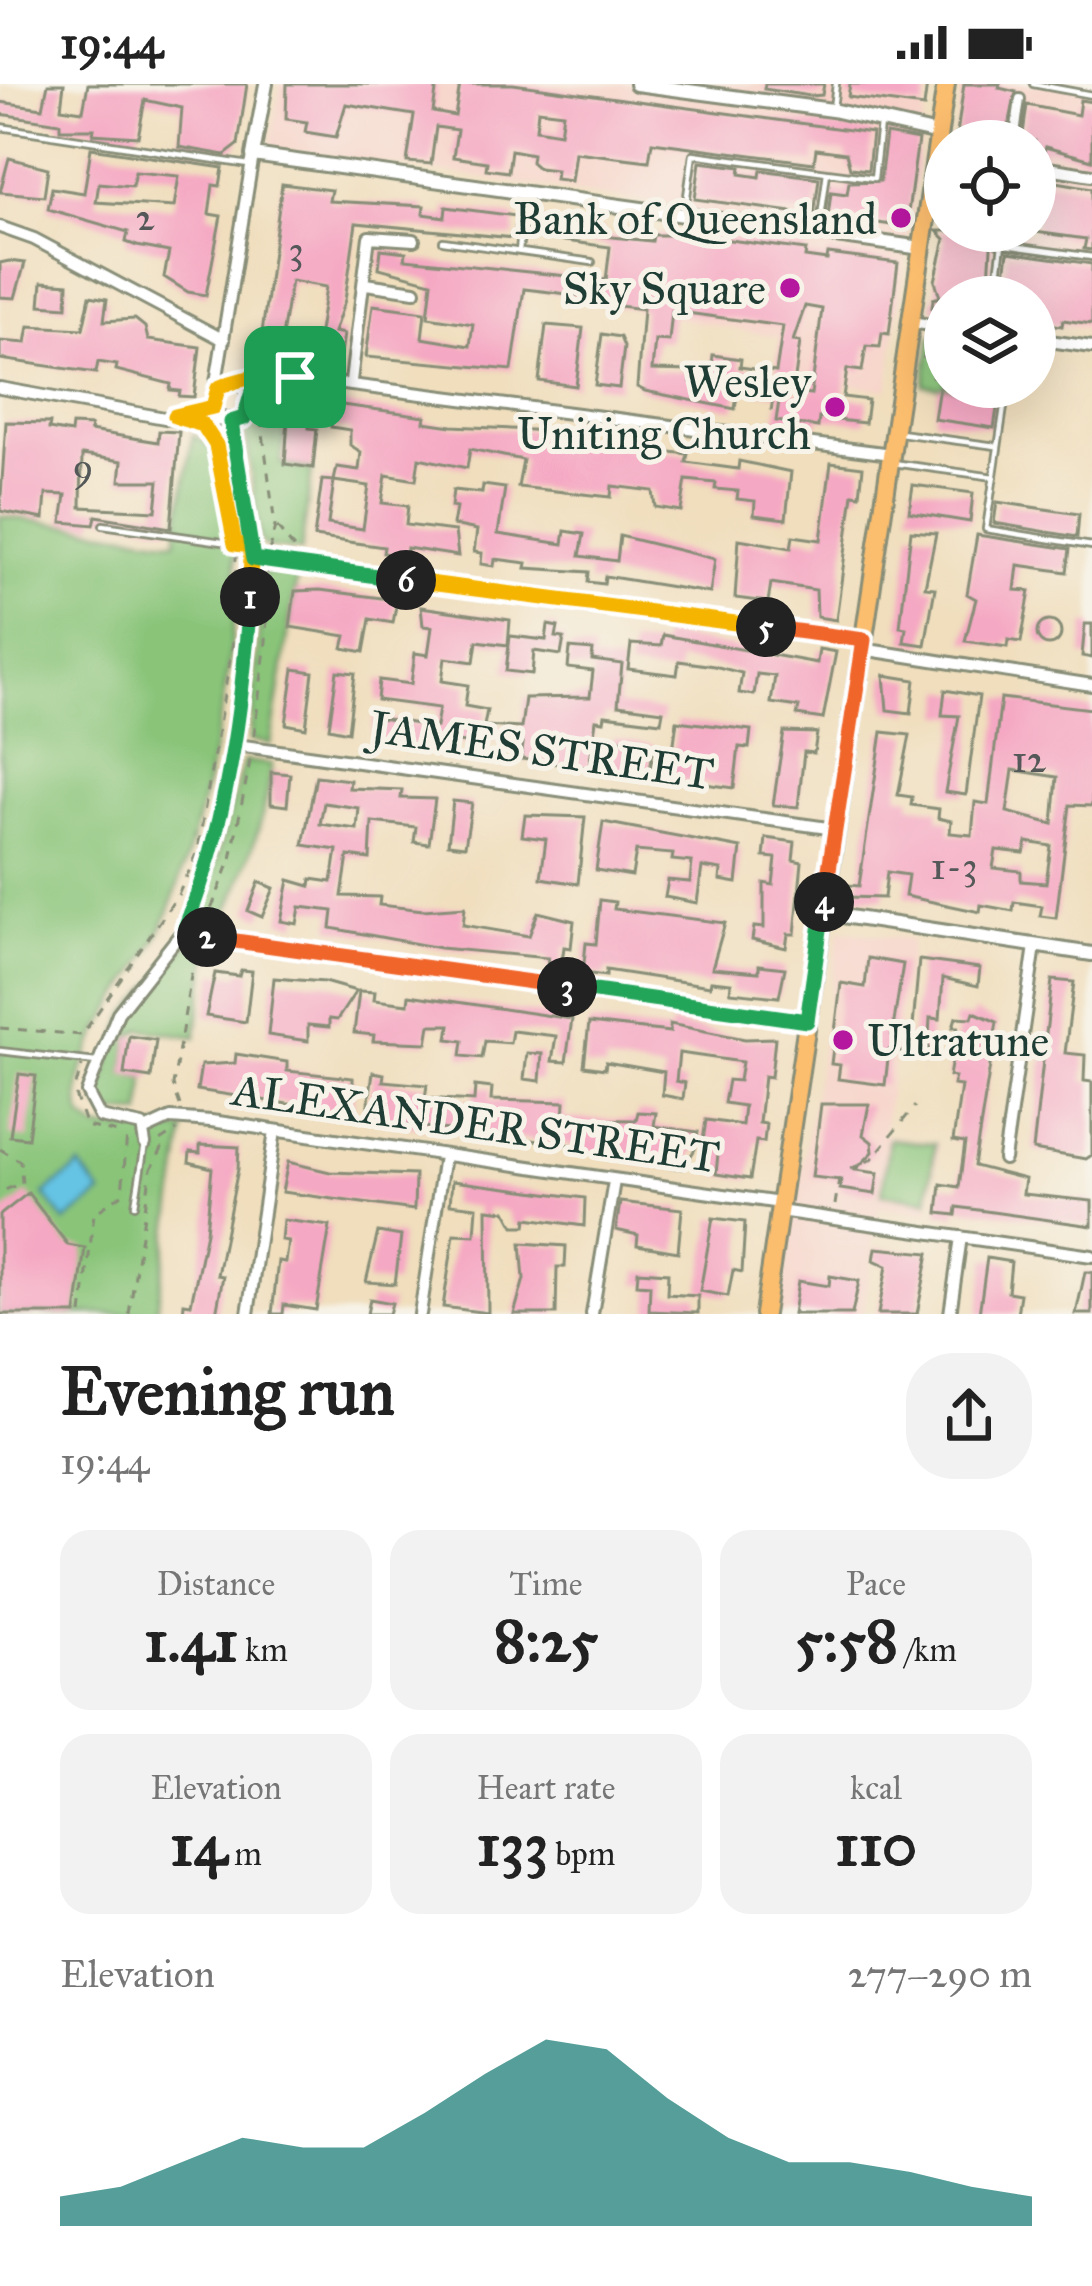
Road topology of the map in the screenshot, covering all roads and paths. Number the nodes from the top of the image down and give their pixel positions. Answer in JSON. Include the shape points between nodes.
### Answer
{"nodes":[{"id":1,"x":266,"y":84,"type":"edge"},
{"id":2,"x":836,"y":84,"type":"edge"},
{"id":3,"x":946,"y":84,"type":"edge"},
{"id":4,"x":1033,"y":84,"type":"edge"},
{"id":5,"x":646,"y":85,"type":"edge"},
{"id":6,"x":1021,"y":93,"type":"dead end"},
{"id":7,"x":1092,"y":95,"type":"edge"},
{"id":8,"x":832,"y":110,"type":"junction"},
{"id":9,"x":880,"y":118,"type":"junction"},
{"id":10,"x":943,"y":120,"type":"edge"},
{"id":11,"x":1017,"y":120,"type":"edge"},
{"id":12,"x":0,"y":128,"type":"edge"},
{"id":13,"x":924,"y":132,"type":"edge"},
{"id":14,"x":253,"y":160,"type":"junction"},
{"id":15,"x":1056,"y":169,"type":"edge"},
{"id":16,"x":827,"y":172,"type":"junction"},
{"id":17,"x":1092,"y":175,"type":"edge"},
{"id":18,"x":526,"y":193,"type":"junction"},
{"id":19,"x":684,"y":215,"type":"junction"},
{"id":20,"x":0,"y":227,"type":"edge"},
{"id":21,"x":819,"y":232,"type":"junction"},
{"id":22,"x":924,"y":238,"type":"edge"},
{"id":23,"x":414,"y":240,"type":"dead end"},
{"id":24,"x":443,"y":241,"type":"dead end"},
{"id":25,"x":922,"y":248,"type":"junction"},
{"id":26,"x":519,"y":251,"type":"junction"},
{"id":27,"x":1056,"y":252,"type":"edge"},
{"id":28,"x":1092,"y":257,"type":"edge"},
{"id":29,"x":592,"y":262,"type":"dead end"},
{"id":30,"x":366,"y":284,"type":"junction"},
{"id":31,"x":415,"y":291,"type":"dead end"},
{"id":32,"x":910,"y":322,"type":"junction"},
{"id":33,"x":924,"y":324,"type":"edge"},
{"id":34,"x":1056,"y":342,"type":"edge"},
{"id":35,"x":223,"y":346,"type":"junction"},
{"id":36,"x":1092,"y":346,"type":"edge"},
{"id":37,"x":295,"y":377,"type":"junction"},
{"id":38,"x":351,"y":381,"type":"junction"},
{"id":39,"x":776,"y":381,"type":"dead end"},
{"id":40,"x":238,"y":384,"type":"junction"},
{"id":41,"x":0,"y":388,"type":"edge"},
{"id":42,"x":251,"y":395,"type":"junction"},
{"id":43,"x":213,"y":402,"type":"junction"},
{"id":44,"x":1004,"y":408,"type":"edge"},
{"id":45,"x":771,"y":411,"type":"dead end"},
{"id":46,"x":175,"y":416,"type":"junction"},
{"id":47,"x":226,"y":420,"type":"junction"},
{"id":48,"x":203,"y":425,"type":"junction"},
{"id":49,"x":895,"y":432,"type":"junction"},
{"id":50,"x":998,"y":446,"type":"junction"},
{"id":51,"x":891,"y":459,"type":"junction"},
{"id":52,"x":994,"y":477,"type":"junction"},
{"id":53,"x":103,"y":525,"type":"dead end"},
{"id":54,"x":275,"y":526,"type":"dead end"},
{"id":55,"x":235,"y":544,"type":"junction"},
{"id":56,"x":1092,"y":546,"type":"edge"},
{"id":57,"x":252,"y":553,"type":"junction"},
{"id":58,"x":308,"y":566,"type":"junction"},
{"id":59,"x":863,"y":645,"type":"junction"},
{"id":60,"x":1092,"y":685,"type":"edge"},
{"id":61,"x":237,"y":745,"type":"junction"},
{"id":62,"x":835,"y":829,"type":"junction"},
{"id":63,"x":823,"y":913,"type":"junction"},
{"id":64,"x":185,"y":928,"type":"junction"},
{"id":65,"x":1034,"y":946,"type":"junction"},
{"id":66,"x":1092,"y":954,"type":"edge"},
{"id":67,"x":807,"y":1021,"type":"junction"},
{"id":68,"x":0,"y":1028,"type":"edge"},
{"id":69,"x":0,"y":1052,"type":"edge"},
{"id":70,"x":89,"y":1059,"type":"junction"},
{"id":71,"x":915,"y":1106,"type":"dead end"},
{"id":72,"x":141,"y":1126,"type":"junction"},
{"id":73,"x":275,"y":1131,"type":"junction"},
{"id":74,"x":169,"y":1138,"type":"dead end"},
{"id":75,"x":145,"y":1144,"type":"joint"},
{"id":76,"x":0,"y":1149,"type":"edge"},
{"id":77,"x":445,"y":1156,"type":"junction"},
{"id":78,"x":1004,"y":1159,"type":"dead end"},
{"id":79,"x":850,"y":1169,"type":"dead end"},
{"id":80,"x":840,"y":1172,"type":"dead end"},
{"id":81,"x":614,"y":1180,"type":"junction"},
{"id":82,"x":0,"y":1192,"type":"edge"},
{"id":83,"x":135,"y":1205,"type":"dead end"},
{"id":84,"x":835,"y":1205,"type":"dead end"},
{"id":85,"x":780,"y":1207,"type":"junction"},
{"id":86,"x":961,"y":1237,"type":"junction"},
{"id":87,"x":1092,"y":1256,"type":"edge"},
{"id":88,"x":82,"y":1314,"type":"edge"},
{"id":89,"x":129,"y":1314,"type":"edge"},
{"id":90,"x":248,"y":1314,"type":"edge"},
{"id":91,"x":420,"y":1314,"type":"edge"},
{"id":92,"x":592,"y":1314,"type":"edge"},
{"id":93,"x":764,"y":1314,"type":"edge"},
{"id":94,"x":950,"y":1314,"type":"edge"}],
"edges":[{"from":1,"to":14,"type":"street"},
{"from":2,"to":8,"type":"lane"},
{"from":3,"to":10,"type":"main road"},
{"from":4,"to":7,"type":"lane"},
{"from":5,"to":8,"type":"street"},
{"from":6,"to":11,"type":"street"},
{"from":8,"to":9,"type":"street"},
{"from":9,"to":13,"type":"street"},
{"from":9,"to":16,"type":"lane","via":[[874,178]]},
{"from":12,"to":14,"type":"lane"},
{"from":14,"to":18,"type":"street"},
{"from":14,"to":35,"type":"street"},
{"from":15,"to":17,"type":"street"},
{"from":16,"to":19,"type":"lane","via":[[693,154]]},
{"from":16,"to":21,"type":"lane"},
{"from":18,"to":19,"type":"street"},
{"from":18,"to":26,"type":"lane"},
{"from":19,"to":21,"type":"street"},
{"from":20,"to":35,"type":"street","via":[[34,238]]},
{"from":21,"to":25,"type":"street"},
{"from":22,"to":25,"type":"main road"},
{"from":23,"to":30,"type":"street","via":[[370,236]]},
{"from":24,"to":26,"type":"lane"},
{"from":25,"to":32,"type":"main road"},
{"from":26,"to":29,"type":"lane"},
{"from":27,"to":28,"type":"lane"},
{"from":30,"to":31,"type":"street"},
{"from":30,"to":38,"type":"street"},
{"from":32,"to":33,"type":"street"},
{"from":32,"to":49,"type":"main road"},
{"from":34,"to":36,"type":"street"},
{"from":35,"to":40,"type":"street"},
{"from":35,"to":43,"type":"street"},
{"from":37,"to":38,"type":"street"},
{"from":37,"to":40,"type":"street","via":[[255,375]]},
{"from":37,"to":42,"type":"street"},
{"from":38,"to":51,"type":"street"},
{"from":39,"to":45,"type":"path"},
{"from":40,"to":42,"type":"street"},
{"from":40,"to":43,"type":"street","via":[[218,388]]},
{"from":41,"to":46,"type":"street"},
{"from":42,"to":47,"type":"street","via":[[244,418]]},
{"from":43,"to":46,"type":"street"},
{"from":43,"to":47,"type":"street"},
{"from":44,"to":50,"type":"lane"},
{"from":46,"to":48,"type":"street"},
{"from":47,"to":48,"type":"street"},
{"from":47,"to":57,"type":"street"},
{"from":48,"to":55,"type":"path","via":[[221,464]]},
{"from":49,"to":50,"type":"lane"},
{"from":49,"to":51,"type":"main road"},
{"from":50,"to":52,"type":"lane"},
{"from":51,"to":52,"type":"lane"},
{"from":51,"to":59,"type":"main road"},
{"from":52,"to":56,"type":"lane","via":[[986,529]]},
{"from":53,"to":55,"type":"lane"},
{"from":54,"to":58,"type":"path"},
{"from":55,"to":57,"type":"lane"},
{"from":55,"to":68,"type":"path","via":[[236,619],[213,776],[197,854],[178,895],[82,1035]]},
{"from":57,"to":58,"type":"street"},
{"from":57,"to":61,"type":"street"},
{"from":58,"to":59,"type":"street"},
{"from":59,"to":60,"type":"street"},
{"from":59,"to":62,"type":"main road"},
{"from":61,"to":62,"type":"street","name":"JAMES STREET"},
{"from":61,"to":64,"type":"street"},
{"from":62,"to":63,"type":"main road"},
{"from":63,"to":65,"type":"street"},
{"from":63,"to":67,"type":"main road"},
{"from":64,"to":67,"type":"street"},
{"from":64,"to":70,"type":"street"},
{"from":65,"to":66,"type":"street"},
{"from":65,"to":78,"type":"street"},
{"from":67,"to":85,"type":"main road"},
{"from":69,"to":70,"type":"lane"},
{"from":70,"to":72,"type":"street","via":[[93,1112]]},
{"from":70,"to":88,"type":"path","via":[[74,1098],[80,1119],[103,1134],[127,1133],[130,1141],[122,1194],[94,1214]]},
{"from":71,"to":79,"type":"path","via":[[872,1159]]},
{"from":72,"to":73,"type":"street","name":"ALEXANDER STREET","via":[[184,1118]]},
{"from":72,"to":75,"type":"street"},
{"from":73,"to":77,"type":"street","name":"ALEXANDER STREET"},
{"from":73,"to":90,"type":"street"},
{"from":74,"to":89,"type":"path","via":[[158,1142]]},
{"from":75,"to":83,"type":"lane"},
{"from":76,"to":82,"type":"path","via":[[20,1161],[22,1183]]},
{"from":77,"to":81,"type":"street","name":"ALEXANDER STREET"},
{"from":77,"to":91,"type":"street"},
{"from":80,"to":84,"type":"path"},
{"from":81,"to":85,"type":"street","name":"ALEXANDER STREET"},
{"from":81,"to":92,"type":"street"},
{"from":85,"to":86,"type":"street","name":"ALEXANDER STREET"},
{"from":85,"to":93,"type":"main road"},
{"from":86,"to":87,"type":"street","name":"ALEXANDER STREET"},
{"from":86,"to":94,"type":"street"}]}
